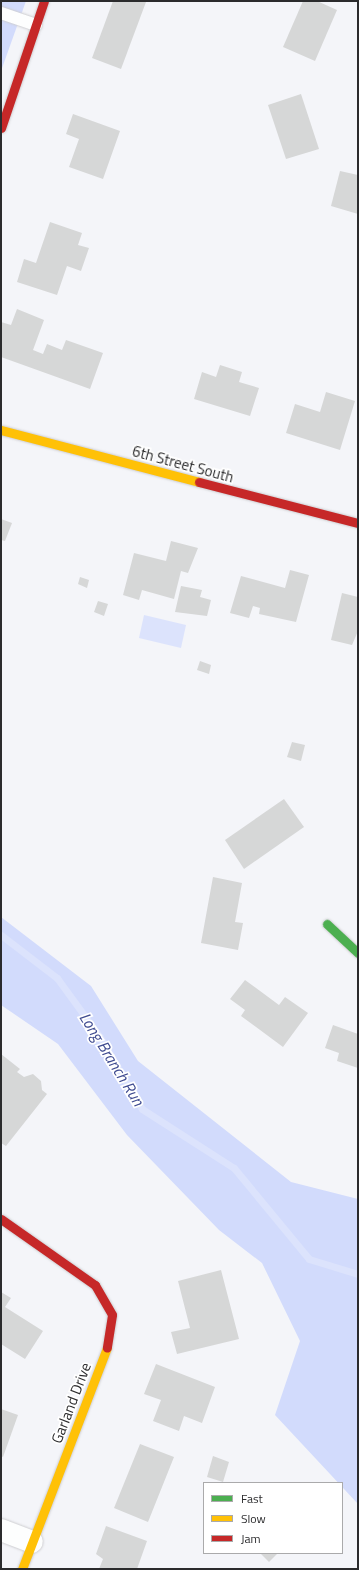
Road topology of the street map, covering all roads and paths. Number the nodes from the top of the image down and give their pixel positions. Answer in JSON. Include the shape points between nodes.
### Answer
{"nodes":[{"id":1,"x":44,"y":1,"type":"edge"},
{"id":2,"x":1,"y":14,"type":"edge"},
{"id":3,"x":36,"y":25,"type":"junction"},
{"id":4,"x":1,"y":128,"type":"edge"},
{"id":5,"x":1,"y":430,"type":"edge"},
{"id":6,"x":358,"y":523,"type":"edge"},
{"id":7,"x":327,"y":924,"type":"dead end"},
{"id":8,"x":358,"y":953,"type":"edge"},
{"id":9,"x":1,"y":1219,"type":"edge"},
{"id":10,"x":1,"y":1530,"type":"edge"},
{"id":11,"x":32,"y":1542,"type":"junction"},
{"id":12,"x":22,"y":1569,"type":"edge"}],
"edges":[{"from":1,"to":3,"type":"street"},
{"from":2,"to":3,"type":"lane"},
{"from":3,"to":4,"type":"street"},
{"from":5,"to":6,"type":"street","name":"6th Street South"},
{"from":7,"to":8,"type":"street"},
{"from":9,"to":11,"type":"street","name":"Garland Drive","via":[[105,1296],[112,1315],[112,1330]]},
{"from":10,"to":11,"type":"street"},
{"from":11,"to":12,"type":"street","name":"Garland Drive"}]}
